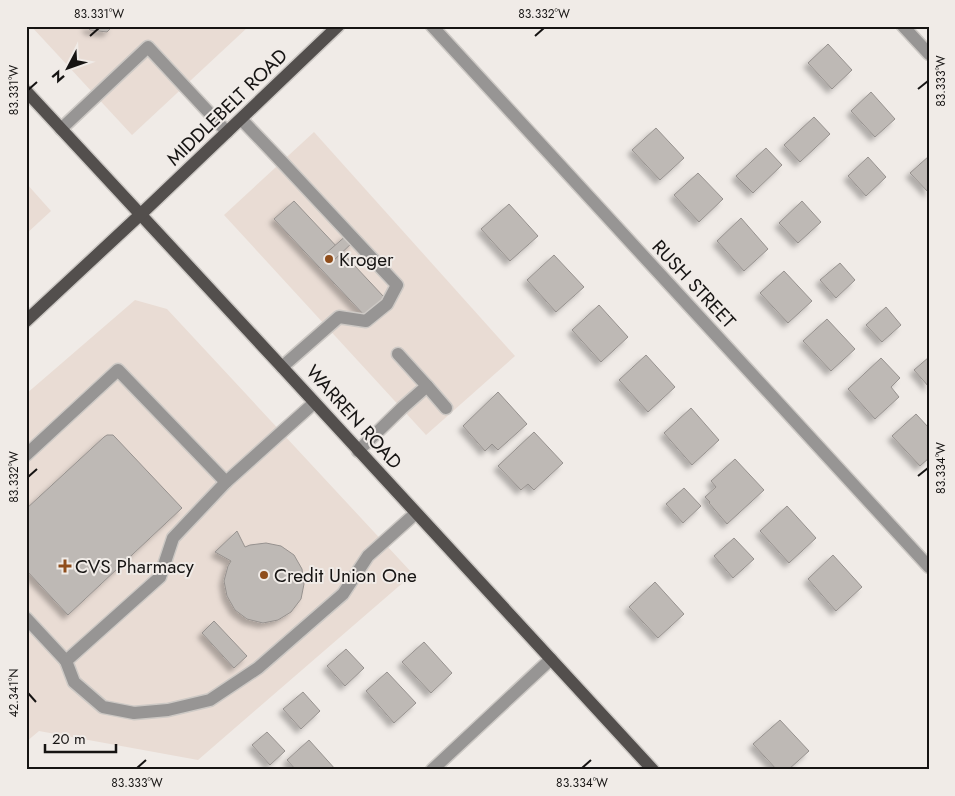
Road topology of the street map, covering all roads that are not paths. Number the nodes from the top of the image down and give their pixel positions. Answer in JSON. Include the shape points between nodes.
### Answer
{"nodes":[{"id":1,"x":338,"y":26,"type":"edge"},
{"id":2,"x":432,"y":26,"type":"edge"},
{"id":3,"x":903,"y":26,"type":"edge"},
{"id":4,"x":929,"y":54,"type":"edge"},
{"id":5,"x":26,"y":91,"type":"edge"},
{"id":6,"x":241,"y":119,"type":"junction"},
{"id":7,"x":62,"y":129,"type":"junction"},
{"id":8,"x":227,"y":132,"type":"junction"},
{"id":9,"x":141,"y":214,"type":"junction"},
{"id":10,"x":26,"y":321,"type":"edge"},
{"id":11,"x":398,"y":354,"type":"dead end"},
{"id":12,"x":282,"y":367,"type":"junction"},
{"id":13,"x":427,"y":386,"type":"junction"},
{"id":14,"x":314,"y":403,"type":"junction"},
{"id":15,"x":446,"y":408,"type":"dead end"},
{"id":16,"x":358,"y":450,"type":"junction"},
{"id":17,"x":26,"y":455,"type":"edge"},
{"id":18,"x":226,"y":482,"type":"junction"},
{"id":19,"x":416,"y":513,"type":"junction"},
{"id":20,"x":929,"y":567,"type":"edge"},
{"id":21,"x":26,"y":618,"type":"edge"},
{"id":22,"x":551,"y":659,"type":"junction"},
{"id":23,"x":66,"y":661,"type":"junction"},
{"id":24,"x":432,"y":770,"type":"edge"},
{"id":25,"x":653,"y":770,"type":"edge"}],
"edges":[{"from":1,"to":6,"type":"main road","name":"MIDDLEBELT ROAD"},
{"from":2,"to":20,"type":"street","name":"RUSH STREET"},
{"from":3,"to":4,"type":"street"},
{"from":5,"to":7,"type":"main road","name":"WARREN ROAD"},
{"from":6,"to":8,"type":"main road","name":"MIDDLEBELT ROAD"},
{"from":6,"to":12,"type":"street","via":[[397,285],[387,304],[366,321],[339,317]]},
{"from":7,"to":8,"type":"street","via":[[148,48]]},
{"from":7,"to":9,"type":"main road","name":"WARREN ROAD"},
{"from":8,"to":9,"type":"main road","name":"MIDDLEBELT ROAD"},
{"from":9,"to":10,"type":"main road","name":"MIDDLEBELT ROAD"},
{"from":9,"to":12,"type":"main road","name":"WARREN ROAD"},
{"from":11,"to":13,"type":"street"},
{"from":12,"to":14,"type":"main road","name":"WARREN ROAD"},
{"from":13,"to":15,"type":"street"},
{"from":13,"to":16,"type":"street"},
{"from":14,"to":16,"type":"main road","name":"WARREN ROAD"},
{"from":14,"to":18,"type":"street"},
{"from":16,"to":19,"type":"main road","name":"WARREN ROAD"},
{"from":17,"to":18,"type":"street","via":[[118,370]]},
{"from":18,"to":23,"type":"street","via":[[172,538],[160,577]]},
{"from":19,"to":22,"type":"main road","name":"WARREN ROAD"},
{"from":19,"to":23,"type":"street","via":[[368,556],[343,594],[258,668],[210,700],[168,710],[134,713],[103,707],[74,682]]},
{"from":21,"to":23,"type":"street"},
{"from":22,"to":24,"type":"street"},
{"from":22,"to":25,"type":"main road","name":"WARREN ROAD"}]}
